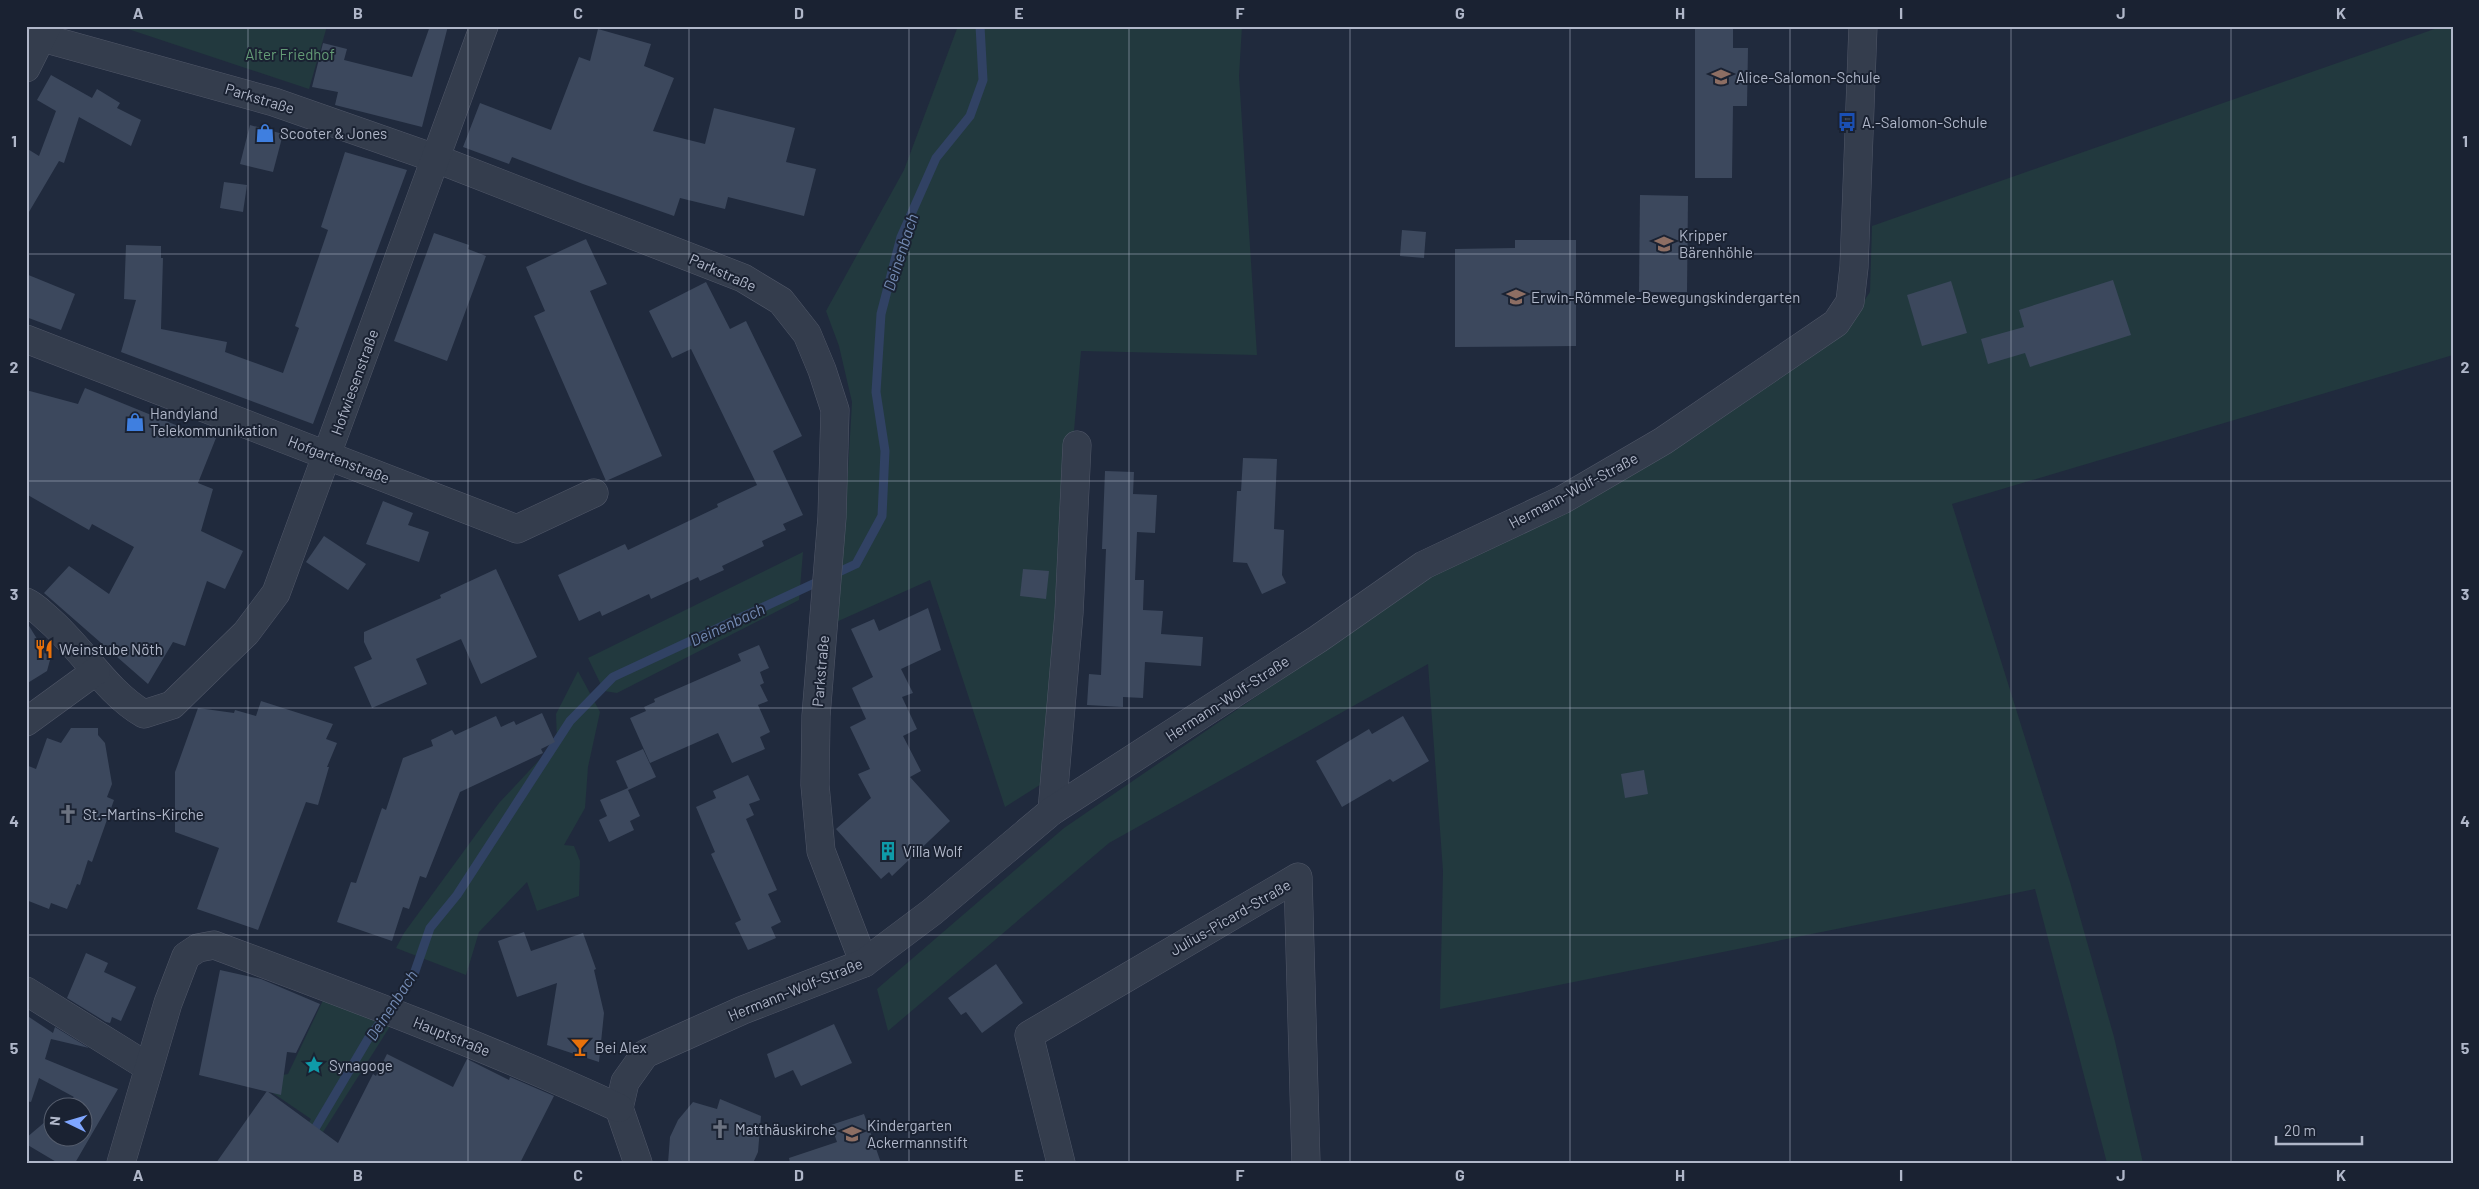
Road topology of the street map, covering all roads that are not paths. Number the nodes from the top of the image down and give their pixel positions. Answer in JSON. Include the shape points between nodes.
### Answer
{"nodes":[{"id":1,"x":484,"y":26,"type":"edge"},
{"id":2,"x":1863,"y":26,"type":"edge"},
{"id":3,"x":45,"y":32,"type":"edge"},
{"id":4,"x":26,"y":68,"type":"edge"},
{"id":5,"x":437,"y":158,"type":"junction"},
{"id":6,"x":26,"y":339,"type":"edge"},
{"id":7,"x":1077,"y":445,"type":"dead end"},
{"id":8,"x":327,"y":455,"type":"junction"},
{"id":9,"x":594,"y":493,"type":"dead end"},
{"id":10,"x":26,"y":602,"type":"edge"},
{"id":11,"x":96,"y":671,"type":"junction"},
{"id":12,"x":26,"y":722,"type":"edge"},
{"id":13,"x":1052,"y":811,"type":"junction"},
{"id":14,"x":864,"y":963,"type":"junction"},
{"id":15,"x":26,"y":990,"type":"edge"},
{"id":16,"x":148,"y":1067,"type":"junction"},
{"id":17,"x":619,"y":1108,"type":"junction"},
{"id":18,"x":121,"y":1163,"type":"edge"},
{"id":19,"x":638,"y":1163,"type":"edge"},
{"id":20,"x":1061,"y":1163,"type":"edge"},
{"id":21,"x":1306,"y":1163,"type":"edge"}],
"edges":[{"from":1,"to":5,"type":"street","name":"Hofwiesenstraße"},
{"from":2,"to":13,"type":"street","name":"Hermann-Wolf-Straße","via":[[1854,267],[1850,302],[1836,323],[1663,441],[1562,500],[1424,565]]},
{"from":3,"to":4,"type":"street"},
{"from":3,"to":5,"type":"street","name":"Parkstraße","via":[[242,92]]},
{"from":5,"to":8,"type":"street","name":"Hofwiesenstraße"},
{"from":5,"to":14,"type":"street","name":"Parkstraße","via":[[743,278],[781,301],[807,334],[835,410],[832,517],[816,716],[815,785],[821,851]]},
{"from":6,"to":8,"type":"street","name":"Hofgartenstraße"},
{"from":7,"to":13,"type":"street","via":[[1069,613]]},
{"from":8,"to":9,"type":"street","name":"Hofgartenstraße","via":[[517,529]]},
{"from":8,"to":11,"type":"street","name":"Hofwiesenstraße","via":[[276,593],[246,633],[172,705],[144,714],[130,706]]},
{"from":10,"to":11,"type":"street","via":[[68,636]]},
{"from":11,"to":12,"type":"street"},
{"from":13,"to":14,"type":"street","name":"Hermann-Wolf-Straße","via":[[932,912]]},
{"from":14,"to":17,"type":"street","name":"Hermann-Wolf-Straße","via":[[743,1010],[645,1054],[626,1082]]},
{"from":15,"to":16,"type":"street"},
{"from":16,"to":17,"type":"street","name":"Hauptstraße","via":[[186,956],[198,948],[214,945],[425,1025]]},
{"from":16,"to":18,"type":"street"},
{"from":17,"to":19,"type":"street"},
{"from":20,"to":21,"type":"street","name":"Julius-Picard-Straße","via":[[1029,1035],[1298,877]]}]}
